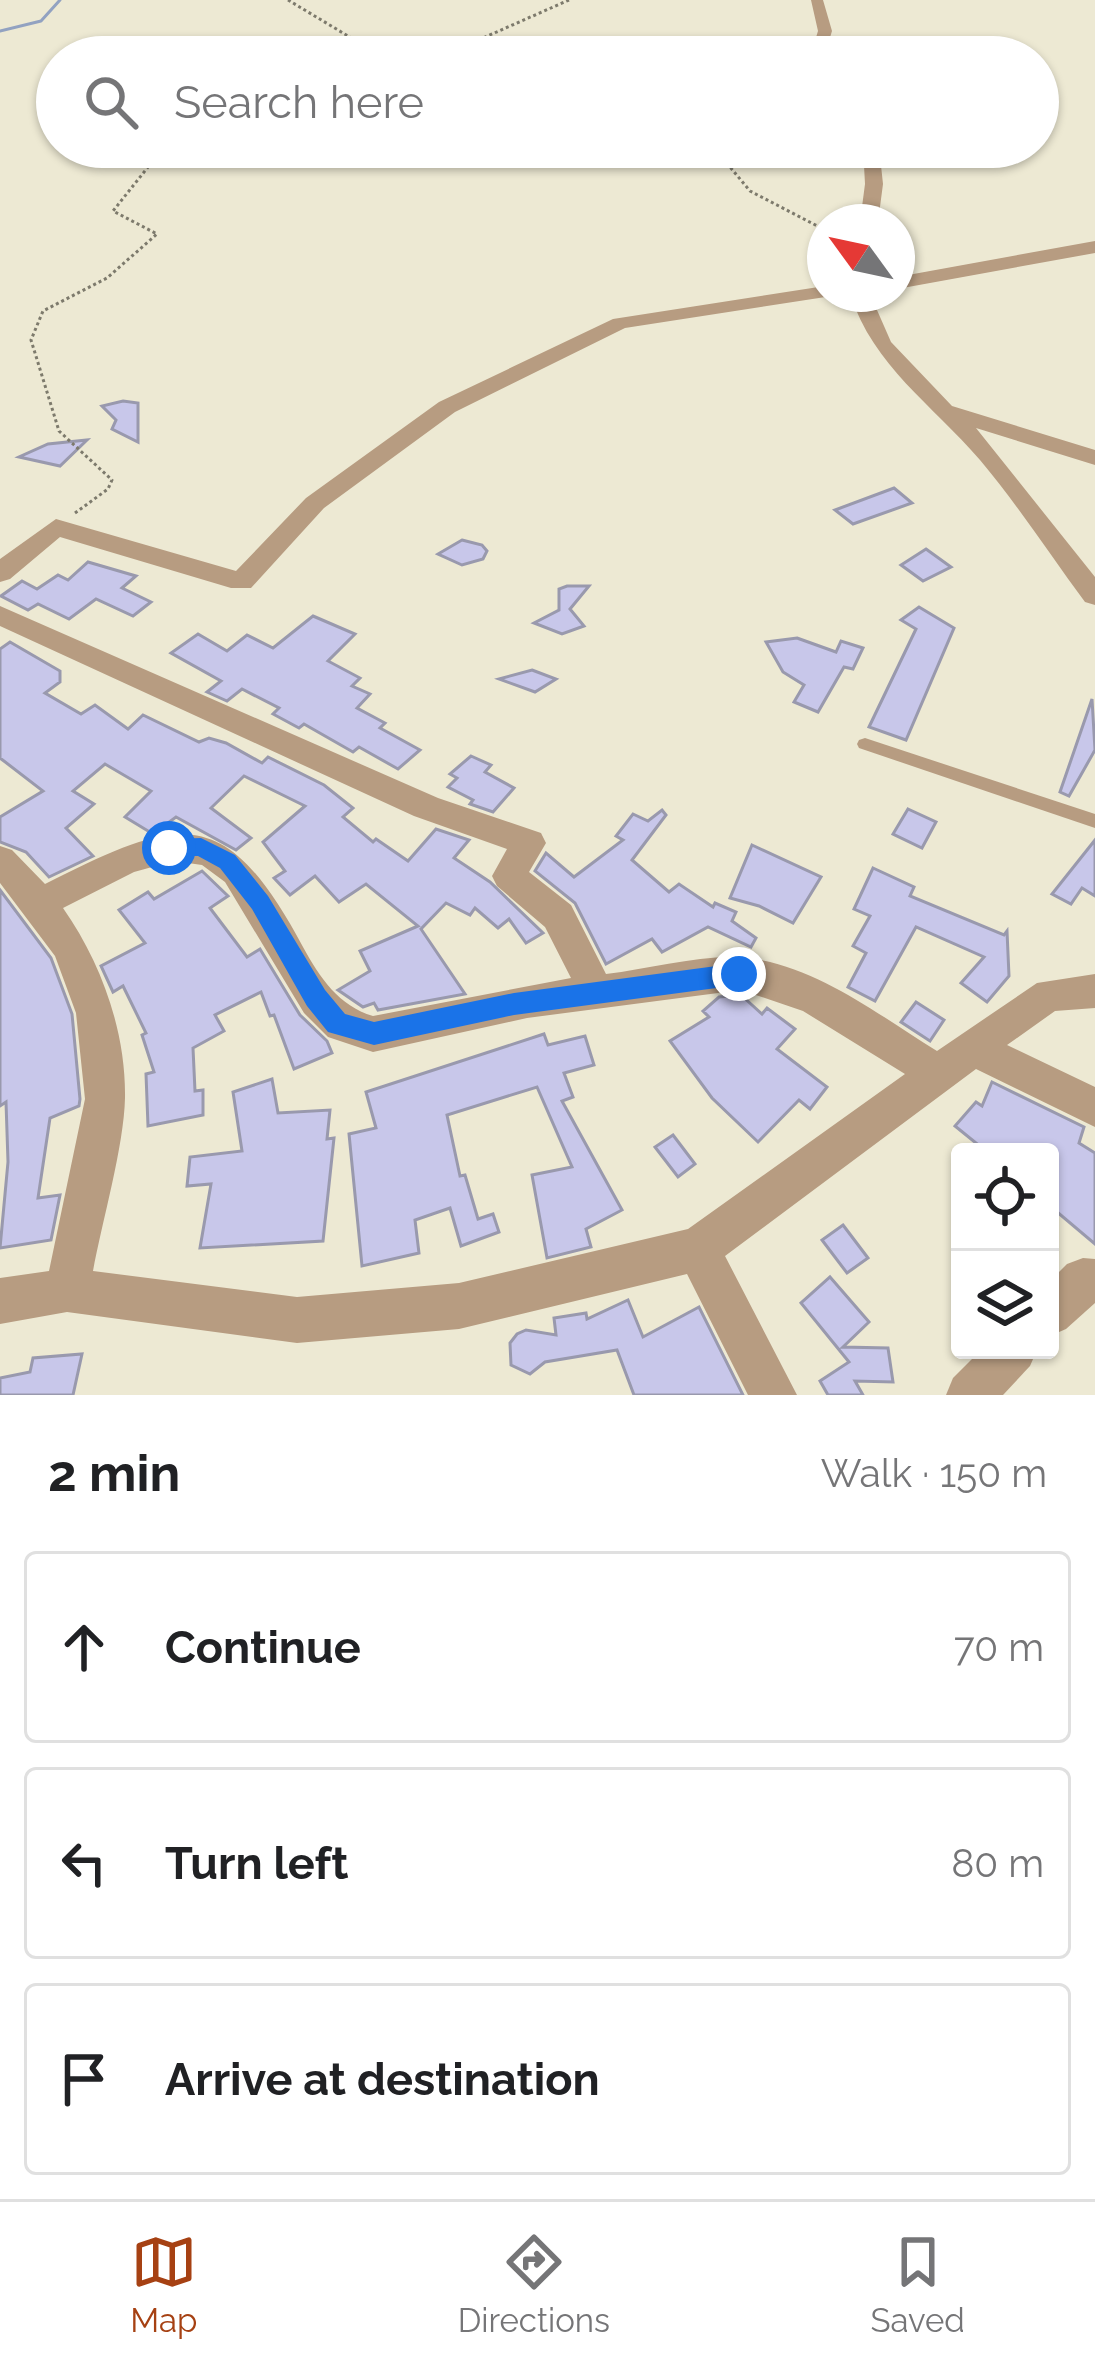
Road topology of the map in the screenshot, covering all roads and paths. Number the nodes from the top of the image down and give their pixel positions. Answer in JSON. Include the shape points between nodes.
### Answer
{"nodes":[{"id":1,"x":288,"y":0,"type":"edge"},
{"id":2,"x":569,"y":0,"type":"edge"},
{"id":3,"x":817,"y":0,"type":"edge"},
{"id":4,"x":348,"y":36,"type":"edge"},
{"id":5,"x":488,"y":36,"type":"edge"},
{"id":6,"x":823,"y":36,"type":"edge"},
{"id":7,"x":147,"y":168,"type":"edge"},
{"id":8,"x":731,"y":168,"type":"edge"},
{"id":9,"x":873,"y":168,"type":"edge"},
{"id":10,"x":871,"y":204,"type":"edge"},
{"id":11,"x":807,"y":221,"type":"edge"},
{"id":12,"x":1090,"y":252,"type":"edge"},
{"id":13,"x":915,"y":281,"type":"edge"},
{"id":14,"x":807,"y":295,"type":"edge"},
{"id":15,"x":864,"y":312,"type":"edge"},
{"id":16,"x":939,"y":408,"type":"junction"},
{"id":17,"x":1095,"y":458,"type":"edge"},
{"id":18,"x":56,"y":526,"type":"junction"},
{"id":19,"x":0,"y":573,"type":"edge"},
{"id":20,"x":1095,"y":596,"type":"edge"},
{"id":21,"x":0,"y":615,"type":"edge"},
{"id":22,"x":865,"y":744,"type":"dead end"},
{"id":23,"x":1095,"y":821,"type":"edge"},
{"id":24,"x":0,"y":860,"type":"edge"},
{"id":25,"x":40,"y":903,"type":"junction"},
{"id":26,"x":1095,"y":991,"type":"edge"},
{"id":27,"x":597,"y":993,"type":"junction"},
{"id":28,"x":972,"y":1047,"type":"junction"},
{"id":29,"x":935,"y":1072,"type":"junction"},
{"id":30,"x":1095,"y":1108,"type":"edge"},
{"id":31,"x":698,"y":1249,"type":"junction"},
{"id":32,"x":1095,"y":1281,"type":"edge"},
{"id":33,"x":68,"y":1290,"type":"junction"},
{"id":34,"x":0,"y":1300,"type":"edge"},
{"id":35,"x":1059,"y":1304,"type":"edge"},
{"id":36,"x":1005,"y":1359,"type":"edge"},
{"id":37,"x":773,"y":1395,"type":"edge"},
{"id":38,"x":970,"y":1395,"type":"edge"}],
"edges":[{"from":1,"to":4,"type":"path"},
{"from":2,"to":5,"type":"path"},
{"from":3,"to":6,"type":"street"},
{"from":7,"to":18,"type":"path","via":[[113,211],[157,234],[106,278],[43,311],[31,340],[59,430],[112,480]]},
{"from":8,"to":11,"type":"path","via":[[750,191]]},
{"from":9,"to":10,"type":"street"},
{"from":12,"to":13,"type":"street"},
{"from":14,"to":18,"type":"street","via":[[620,323],[447,407],[315,503],[241,582]]},
{"from":15,"to":16,"type":"street","via":[[880,345]]},
{"from":16,"to":17,"type":"street"},
{"from":16,"to":20,"type":"street","via":[[987,454]]},
{"from":18,"to":19,"type":"street"},
{"from":21,"to":27,"type":"street","via":[[426,807],[529,843],[508,876],[558,916]]},
{"from":22,"to":23,"type":"lane"},
{"from":24,"to":25,"type":"street"},
{"from":25,"to":27,"type":"street","via":[[169,848],[201,847],[227,861],[260,902],[337,1024],[374,1034]]},
{"from":25,"to":33,"type":"street","via":[[71,949],[95,1013],[106,1099]]},
{"from":26,"to":28,"type":"street","via":[[1050,995]]},
{"from":27,"to":29,"type":"street","via":[[739,974],[834,1010]]},
{"from":28,"to":29,"type":"street"},
{"from":28,"to":30,"type":"street"},
{"from":29,"to":31,"type":"street"},
{"from":31,"to":33,"type":"street","via":[[459,1306],[297,1320]]},
{"from":31,"to":37,"type":"street"},
{"from":32,"to":35,"type":"street","via":[[1083,1280]]},
{"from":33,"to":34,"type":"street"},
{"from":36,"to":38,"type":"street"}]}
